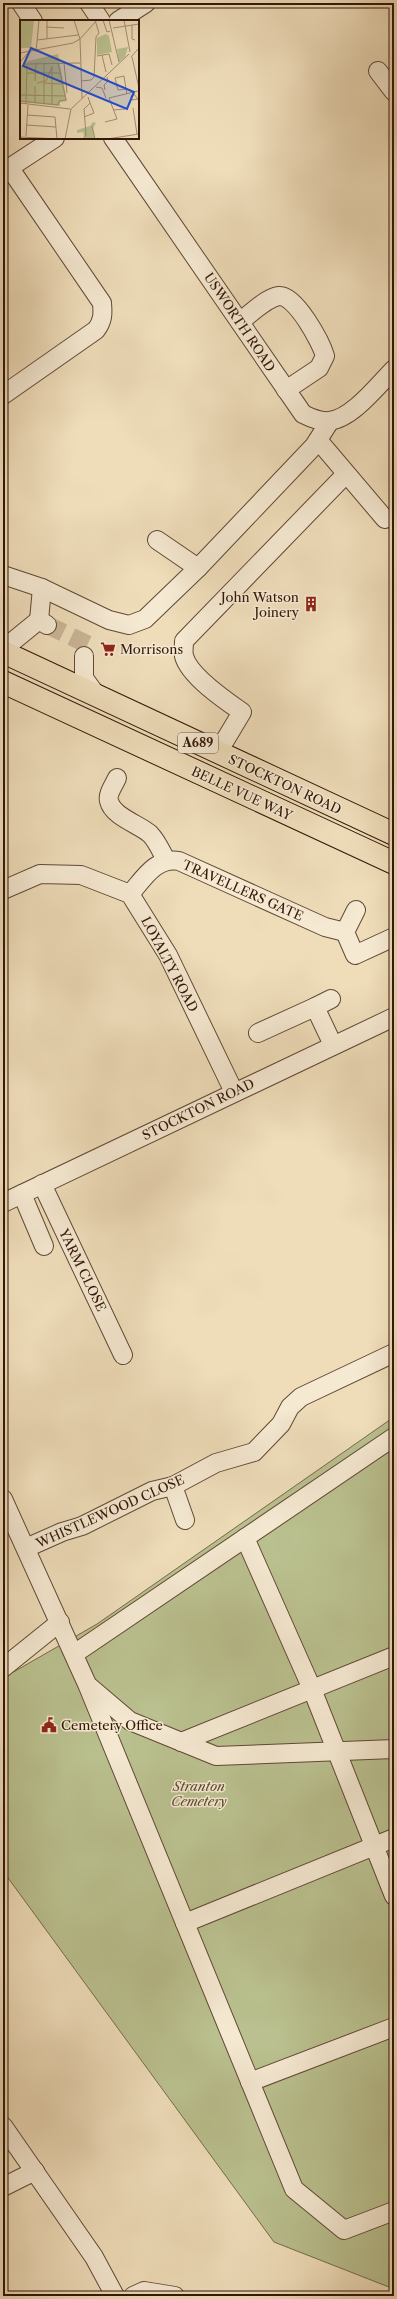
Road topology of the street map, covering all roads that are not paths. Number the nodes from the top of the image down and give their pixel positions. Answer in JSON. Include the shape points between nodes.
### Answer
{"nodes":[{"id":1,"x":89,"y":3,"type":"edge"},
{"id":2,"x":146,"y":3,"type":"edge"},
{"id":3,"x":100,"y":20,"type":"edge"},
{"id":4,"x":120,"y":20,"type":"edge"},
{"id":5,"x":378,"y":71,"type":"dead end"},
{"id":6,"x":394,"y":92,"type":"edge"},
{"id":7,"x":52,"y":139,"type":"edge"},
{"id":8,"x":115,"y":139,"type":"edge"},
{"id":9,"x":6,"y":170,"type":"edge"},
{"id":10,"x":240,"y":322,"type":"junction"},
{"id":11,"x":394,"y":369,"type":"edge"},
{"id":12,"x":286,"y":390,"type":"junction"},
{"id":13,"x":3,"y":395,"type":"edge"},
{"id":14,"x":330,"y":421,"type":"junction"},
{"id":15,"x":318,"y":440,"type":"junction"},
{"id":16,"x":346,"y":474,"type":"junction"},
{"id":17,"x":385,"y":519,"type":"dead end"},
{"id":18,"x":157,"y":540,"type":"dead end"},
{"id":19,"x":198,"y":568,"type":"junction"},
{"id":20,"x":11,"y":578,"type":"edge"},
{"id":21,"x":42,"y":588,"type":"junction"},
{"id":22,"x":3,"y":643,"type":"edge"},
{"id":23,"x":3,"y":652,"type":"edge"},
{"id":24,"x":84,"y":656,"type":"tunnel mouth"},
{"id":25,"x":3,"y":682,"type":"edge"},
{"id":26,"x":97,"y":696,"type":"junction"},
{"id":27,"x":218,"y":752,"type":"junction"},
{"id":28,"x":117,"y":778,"type":"dead end"},
{"id":29,"x":394,"y":834,"type":"edge"},
{"id":30,"x":166,"y":860,"type":"junction"},
{"id":31,"x":394,"y":863,"type":"edge"},
{"id":32,"x":3,"y":890,"type":"edge"},
{"id":33,"x":130,"y":894,"type":"junction"},
{"id":34,"x":356,"y":910,"type":"dead end"},
{"id":35,"x":345,"y":932,"type":"junction"},
{"id":36,"x":394,"y":937,"type":"edge"},
{"id":37,"x":331,"y":999,"type":"dead end"},
{"id":38,"x":315,"y":1007,"type":"junction"},
{"id":39,"x":394,"y":1017,"type":"edge"},
{"id":40,"x":258,"y":1033,"type":"dead end"},
{"id":41,"x":333,"y":1045,"type":"junction"},
{"id":42,"x":234,"y":1092,"type":"junction"},
{"id":43,"x":42,"y":1184,"type":"junction"},
{"id":44,"x":22,"y":1194,"type":"junction"},
{"id":45,"x":3,"y":1203,"type":"edge"},
{"id":46,"x":44,"y":1246,"type":"dead end"},
{"id":47,"x":394,"y":1353,"type":"edge"},
{"id":48,"x":123,"y":1355,"type":"dead end"},
{"id":49,"x":394,"y":1437,"type":"edge"},
{"id":50,"x":173,"y":1486,"type":"junction"},
{"id":51,"x":3,"y":1499,"type":"edge"},
{"id":52,"x":185,"y":1520,"type":"dead end"},
{"id":53,"x":245,"y":1538,"type":"junction"},
{"id":54,"x":26,"y":1548,"type":"junction"},
{"id":55,"x":60,"y":1622,"type":"junction"},
{"id":56,"x":71,"y":1646,"type":"junction"},
{"id":57,"x":394,"y":1656,"type":"edge"},
{"id":58,"x":3,"y":1668,"type":"edge"},
{"id":59,"x":87,"y":1684,"type":"junction"},
{"id":60,"x":312,"y":1689,"type":"junction"},
{"id":61,"x":181,"y":1742,"type":"junction"},
{"id":62,"x":394,"y":1749,"type":"edge"},
{"id":63,"x":336,"y":1751,"type":"junction"},
{"id":64,"x":394,"y":1838,"type":"edge"},
{"id":65,"x":374,"y":1846,"type":"junction"},
{"id":66,"x":394,"y":1896,"type":"edge"},
{"id":67,"x":185,"y":1923,"type":"junction"},
{"id":68,"x":394,"y":2027,"type":"edge"},
{"id":69,"x":250,"y":2082,"type":"junction"},
{"id":70,"x":3,"y":2126,"type":"edge"},
{"id":71,"x":35,"y":2172,"type":"junction"},
{"id":72,"x":3,"y":2187,"type":"edge"},
{"id":73,"x":394,"y":2211,"type":"edge"},
{"id":74,"x":115,"y":2296,"type":"edge"},
{"id":75,"x":133,"y":2296,"type":"edge"},
{"id":76,"x":175,"y":2296,"type":"edge"}],
"edges":[{"from":1,"to":3,"type":"street"},
{"from":2,"to":4,"type":"street"},
{"from":5,"to":6,"type":"street"},
{"from":7,"to":9,"type":"street"},
{"from":8,"to":10,"type":"street","name":"USWORTH ROAD"},
{"from":9,"to":13,"type":"street","via":[[102,303],[103,312],[102,322],[96,330]]},
{"from":10,"to":12,"type":"street","name":"USWORTH ROAD"},
{"from":10,"to":12,"type":"street","via":[[279,296],[287,297],[295,303],[325,356],[319,368]]},
{"from":11,"to":14,"type":"street","via":[[349,414]]},
{"from":12,"to":14,"type":"street","name":"USWORTH ROAD","via":[[303,414],[316,420]]},
{"from":14,"to":15,"type":"street"},
{"from":15,"to":16,"type":"street"},
{"from":15,"to":19,"type":"street"},
{"from":16,"to":17,"type":"street"},
{"from":16,"to":27,"type":"street","via":[[184,641],[184,657],[192,670],[242,712]]},
{"from":18,"to":19,"type":"street"},
{"from":19,"to":21,"type":"street","via":[[145,619],[129,625],[109,620]]},
{"from":20,"to":21,"type":"street"},
{"from":21,"to":22,"type":"street","via":[[43,622],[12,642]]},
{"from":23,"to":26,"type":"highway","name":"STOCKTON ROAD","number":"A689"},
{"from":24,"to":26,"type":"street","via":[[84,678]]},
{"from":25,"to":31,"type":"highway","name":"BELLE VUE WAY","number":"A689"},
{"from":26,"to":27,"type":"highway","name":"STOCKTON ROAD","number":"A689"},
{"from":27,"to":29,"type":"highway","name":"STOCKTON ROAD","number":"A689"},
{"from":28,"to":30,"type":"street","via":[[108,797],[109,803],[152,836]]},
{"from":30,"to":33,"type":"street","name":"TRAVELLERS GATE","via":[[153,868]]},
{"from":30,"to":35,"type":"street","name":"TRAVELLERS GATE","via":[[179,861],[325,927]]},
{"from":32,"to":33,"type":"street","via":[[40,874],[81,875]]},
{"from":33,"to":42,"type":"street","name":"LOYALTY ROAD","via":[[168,955]]},
{"from":34,"to":35,"type":"street"},
{"from":35,"to":36,"type":"street","via":[[355,955]]},
{"from":37,"to":38,"type":"street"},
{"from":38,"to":40,"type":"street"},
{"from":38,"to":41,"type":"street"},
{"from":39,"to":41,"type":"street","name":"STOCKTON ROAD"},
{"from":41,"to":42,"type":"street","name":"STOCKTON ROAD"},
{"from":42,"to":43,"type":"street","name":"STOCKTON ROAD"},
{"from":43,"to":44,"type":"street","name":"STOCKTON ROAD"},
{"from":43,"to":48,"type":"street","name":"YARM CLOSE"},
{"from":44,"to":45,"type":"street","name":"STOCKTON ROAD"},
{"from":44,"to":46,"type":"street"},
{"from":47,"to":50,"type":"street","name":"WHISTLEWOOD CLOSE","via":[[301,1397],[290,1407],[281,1424],[254,1452],[216,1463]]},
{"from":49,"to":53,"type":"street"},
{"from":50,"to":52,"type":"street"},
{"from":50,"to":54,"type":"street","name":"WHISTLEWOOD CLOSE","via":[[147,1493],[82,1526]]},
{"from":51,"to":54,"type":"street"},
{"from":53,"to":56,"type":"street"},
{"from":53,"to":60,"type":"street"},
{"from":54,"to":55,"type":"street"},
{"from":55,"to":56,"type":"street"},
{"from":55,"to":58,"type":"street"},
{"from":56,"to":59,"type":"street"},
{"from":57,"to":60,"type":"street"},
{"from":59,"to":61,"type":"street","via":[[130,1721]]},
{"from":59,"to":67,"type":"street"},
{"from":60,"to":61,"type":"street"},
{"from":60,"to":63,"type":"street"},
{"from":61,"to":63,"type":"street","via":[[216,1756]]},
{"from":62,"to":63,"type":"street"},
{"from":63,"to":65,"type":"street"},
{"from":64,"to":65,"type":"street"},
{"from":65,"to":66,"type":"street"},
{"from":65,"to":67,"type":"street"},
{"from":67,"to":69,"type":"street"},
{"from":68,"to":69,"type":"street"},
{"from":69,"to":73,"type":"street","via":[[294,2190],[344,2230]]},
{"from":70,"to":71,"type":"street"},
{"from":71,"to":72,"type":"street"},
{"from":71,"to":74,"type":"street","via":[[94,2257]]},
{"from":75,"to":76,"type":"street","via":[[144,2291]]}]}
